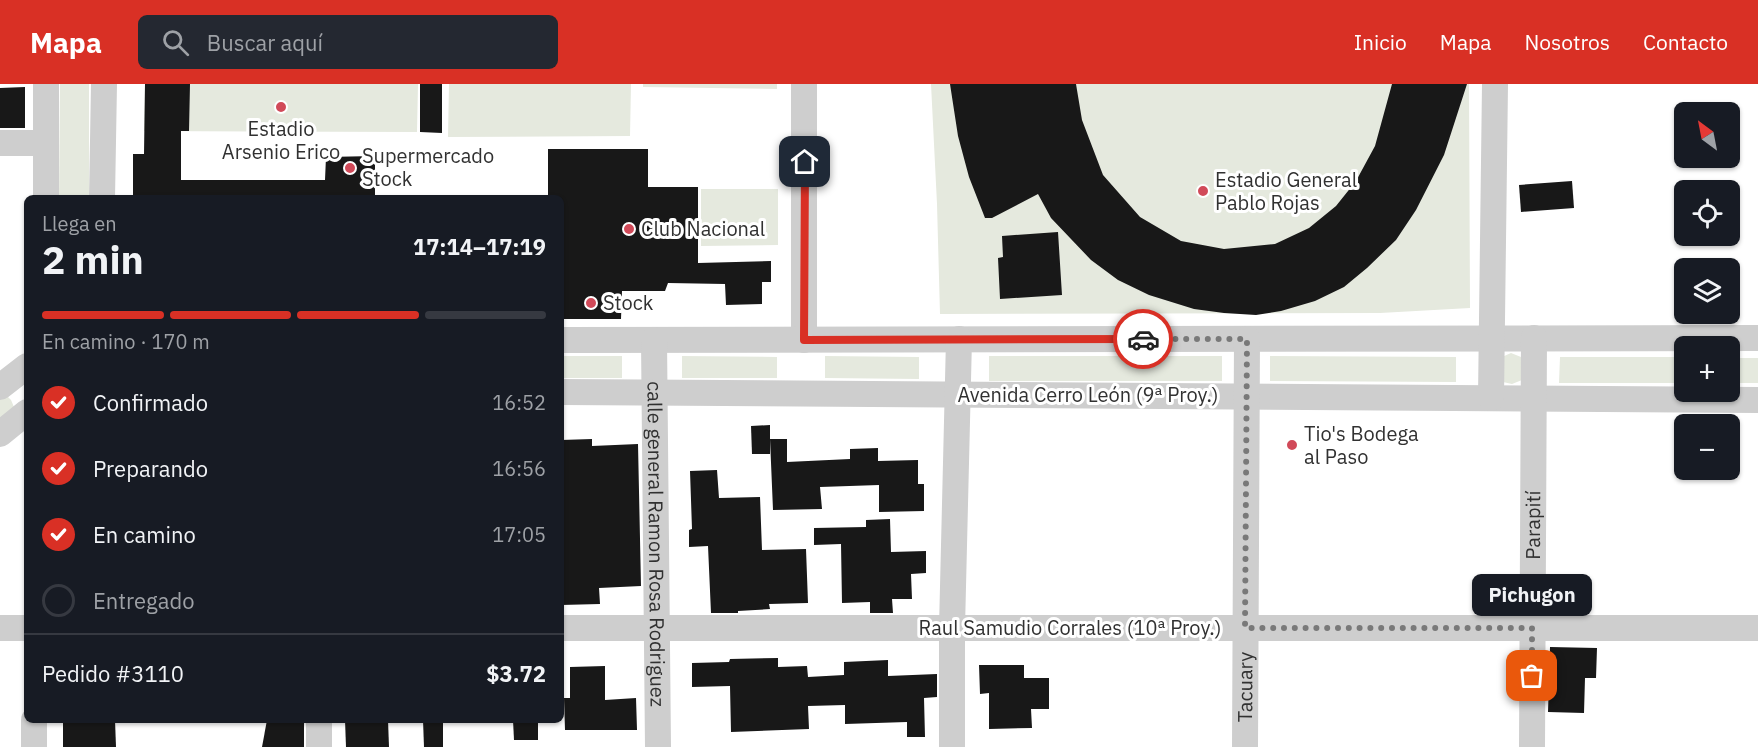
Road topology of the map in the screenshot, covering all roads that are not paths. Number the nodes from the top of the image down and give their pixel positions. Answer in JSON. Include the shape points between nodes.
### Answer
{"nodes":[{"id":1,"x":46,"y":84,"type":"edge"},
{"id":2,"x":104,"y":84,"type":"edge"},
{"id":3,"x":804,"y":84,"type":"edge"},
{"id":4,"x":1495,"y":84,"type":"edge"},
{"id":5,"x":0,"y":143,"type":"edge"},
{"id":6,"x":46,"y":143,"type":"junction"},
{"id":7,"x":46,"y":195,"type":"edge"},
{"id":8,"x":102,"y":195,"type":"edge"},
{"id":9,"x":1492,"y":338,"type":"junction"},
{"id":10,"x":1534,"y":338,"type":"junction"},
{"id":11,"x":1758,"y":338,"type":"edge"},
{"id":12,"x":959,"y":339,"type":"junction"},
{"id":13,"x":1247,"y":339,"type":"junction"},
{"id":14,"x":564,"y":340,"type":"edge"},
{"id":15,"x":654,"y":340,"type":"junction"},
{"id":16,"x":804,"y":340,"type":"junction"},
{"id":17,"x":24,"y":368,"type":"edge"},
{"id":18,"x":0,"y":387,"type":"edge"},
{"id":19,"x":564,"y":392,"type":"edge"},
{"id":20,"x":655,"y":393,"type":"junction"},
{"id":21,"x":957,"y":394,"type":"junction"},
{"id":22,"x":1247,"y":397,"type":"junction"},
{"id":23,"x":1491,"y":398,"type":"junction"},
{"id":24,"x":1533,"y":398,"type":"junction"},
{"id":25,"x":1758,"y":400,"type":"edge"},
{"id":26,"x":24,"y":416,"type":"edge"},
{"id":27,"x":0,"y":434,"type":"edge"},
{"id":28,"x":0,"y":628,"type":"edge"},
{"id":29,"x":24,"y":628,"type":"edge"},
{"id":30,"x":564,"y":628,"type":"edge"},
{"id":31,"x":657,"y":628,"type":"junction"},
{"id":32,"x":952,"y":628,"type":"junction"},
{"id":33,"x":1245,"y":628,"type":"junction"},
{"id":34,"x":1532,"y":628,"type":"junction"},
{"id":35,"x":1758,"y":628,"type":"edge"},
{"id":36,"x":34,"y":723,"type":"edge"},
{"id":37,"x":319,"y":723,"type":"edge"},
{"id":38,"x":34,"y":747,"type":"edge"},
{"id":39,"x":319,"y":747,"type":"edge"},
{"id":40,"x":658,"y":747,"type":"edge"},
{"id":41,"x":951,"y":747,"type":"edge"},
{"id":42,"x":1245,"y":747,"type":"edge"},
{"id":43,"x":1532,"y":747,"type":"edge"}],
"edges":[{"from":1,"to":6,"type":"street"},
{"from":2,"to":8,"type":"street"},
{"from":3,"to":16,"type":"street"},
{"from":4,"to":9,"type":"street"},
{"from":5,"to":6,"type":"street"},
{"from":6,"to":7,"type":"street"},
{"from":9,"to":10,"type":"street"},
{"from":9,"to":13,"type":"street"},
{"from":9,"to":23,"type":"street"},
{"from":10,"to":11,"type":"street"},
{"from":10,"to":24,"type":"street","name":"Parapití"},
{"from":12,"to":13,"type":"street"},
{"from":12,"to":16,"type":"street"},
{"from":12,"to":21,"type":"street"},
{"from":13,"to":22,"type":"street","name":"Tacuary"},
{"from":14,"to":15,"type":"street"},
{"from":15,"to":16,"type":"street"},
{"from":15,"to":20,"type":"street","name":"calle general Ramon Rosa Rodriguez"},
{"from":17,"to":18,"type":"street"},
{"from":19,"to":20,"type":"street","name":"Avenida Cerro León (9ª Proy.)"},
{"from":20,"to":21,"type":"street","name":"Avenida Cerro León (9ª Proy.)"},
{"from":20,"to":31,"type":"street","name":"calle general Ramon Rosa Rodriguez"},
{"from":21,"to":22,"type":"street","name":"Avenida Cerro León (9ª Proy.)"},
{"from":21,"to":32,"type":"street"},
{"from":22,"to":23,"type":"street","name":"Avenida Cerro León (9ª Proy.)"},
{"from":22,"to":33,"type":"street","name":"Tacuary"},
{"from":23,"to":24,"type":"street","name":"Avenida Cerro León (9ª Proy.)"},
{"from":24,"to":25,"type":"street","name":"Avenida Cerro León (9ª Proy.)"},
{"from":24,"to":34,"type":"street","name":"Parapití"},
{"from":26,"to":27,"type":"street"},
{"from":28,"to":29,"type":"street"},
{"from":30,"to":31,"type":"street","name":"Raul Samudio Corrales (10ª Proy.)"},
{"from":31,"to":32,"type":"street","name":"Raul Samudio Corrales (10ª Proy.)"},
{"from":31,"to":40,"type":"street","name":"calle general Ramon Rosa Rodriguez"},
{"from":32,"to":33,"type":"street","name":"Raul Samudio Corrales (10ª Proy.)"},
{"from":32,"to":41,"type":"street"},
{"from":33,"to":34,"type":"street","name":"Raul Samudio Corrales (10ª Proy.)"},
{"from":33,"to":42,"type":"street","name":"Tacuary"},
{"from":34,"to":35,"type":"street","name":"Raul Samudio Corrales (10ª Proy.)"},
{"from":34,"to":43,"type":"street","name":"Parapití"},
{"from":36,"to":38,"type":"street"},
{"from":37,"to":39,"type":"street"}]}
